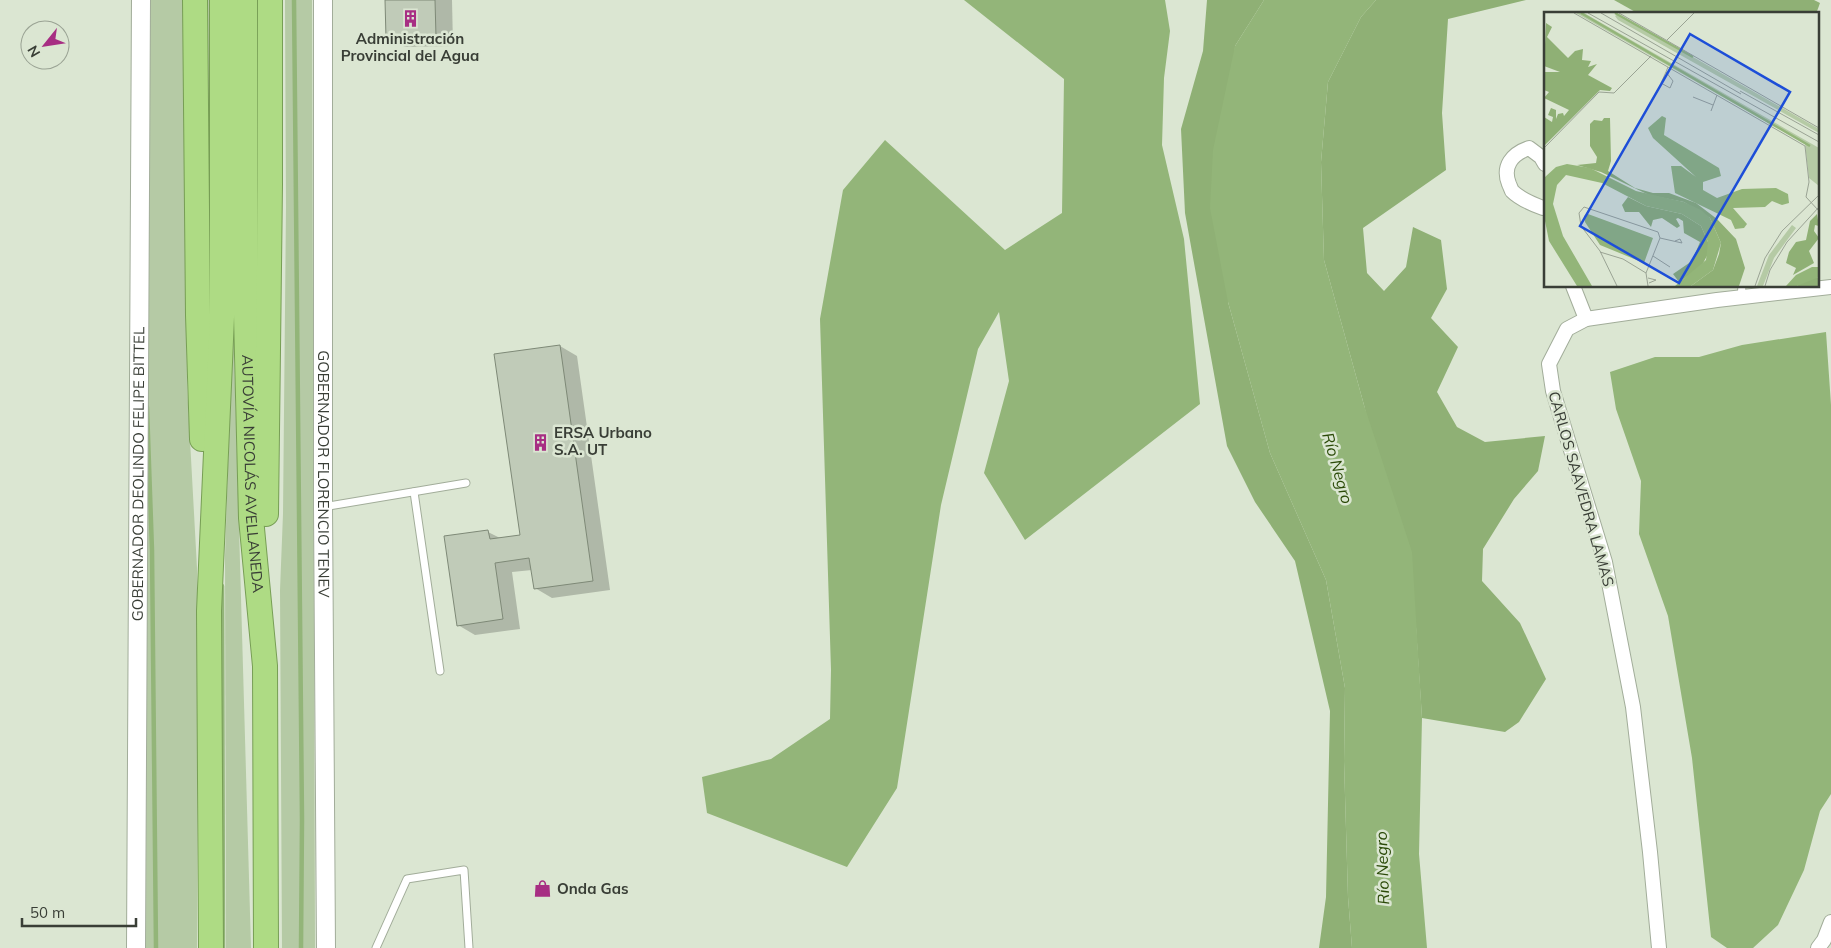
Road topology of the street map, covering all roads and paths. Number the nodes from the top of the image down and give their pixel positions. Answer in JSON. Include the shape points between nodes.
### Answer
{"nodes":[{"id":1,"x":141,"y":0,"type":"edge"},
{"id":2,"x":195,"y":0,"type":"edge"},
{"id":3,"x":222,"y":0,"type":"edge"},
{"id":4,"x":245,"y":0,"type":"edge"},
{"id":5,"x":270,"y":0,"type":"edge"},
{"id":6,"x":323,"y":0,"type":"edge"},
{"id":7,"x":1544,"y":162,"type":"edge"},
{"id":8,"x":1544,"y":207,"type":"edge"},
{"id":9,"x":1831,"y":287,"type":"edge"},
{"id":10,"x":1574,"y":288,"type":"edge"},
{"id":11,"x":1813,"y":288,"type":"edge"},
{"id":12,"x":1818,"y":288,"type":"edge"},
{"id":13,"x":1741,"y":292,"type":"edge"},
{"id":14,"x":1586,"y":319,"type":"junction"},
{"id":15,"x":466,"y":483,"type":"dead end"},
{"id":16,"x":414,"y":492,"type":"junction"},
{"id":17,"x":323,"y":507,"type":"junction"},
{"id":18,"x":209,"y":611,"type":"junction"},
{"id":19,"x":264,"y":666,"type":"junction"},
{"id":20,"x":440,"y":671,"type":"dead end"},
{"id":21,"x":1831,"y":922,"type":"edge"},
{"id":22,"x":136,"y":948,"type":"edge"},
{"id":23,"x":211,"y":948,"type":"edge"},
{"id":24,"x":266,"y":948,"type":"edge"},
{"id":25,"x":326,"y":948,"type":"edge"},
{"id":26,"x":376,"y":948,"type":"edge"},
{"id":27,"x":469,"y":948,"type":"edge"},
{"id":28,"x":1659,"y":948,"type":"edge"},
{"id":29,"x":1818,"y":948,"type":"edge"}],
"edges":[{"from":1,"to":22,"type":"street","name":"GOBERNADOR DEOLINDO FELIPE BITTEL"},
{"from":2,"to":18,"type":"highway","via":[[198,315]]},
{"from":3,"to":18,"type":"highway","name":"AUTOVÍA NICOLÁS AVELLANEDA","via":[[222,317]]},
{"from":4,"to":19,"type":"highway","name":"AUTOVÍA NICOLÁS AVELLANEDA","via":[[246,315],[251,518]]},
{"from":5,"to":19,"type":"highway"},
{"from":6,"to":17,"type":"street","name":"GOBERNADOR FLORENCIO TENEV"},
{"from":7,"to":8,"type":"street","via":[[1529,148],[1520,151],[1508,164],[1507,178],[1511,190],[1529,203]]},
{"from":9,"to":12,"type":"street","name":"CARLOS SAAVEDRA LAMAS"},
{"from":10,"to":14,"type":"street"},
{"from":11,"to":13,"type":"street","name":"CARLOS SAAVEDRA LAMAS"},
{"from":13,"to":14,"type":"street","name":"CARLOS SAAVEDRA LAMAS"},
{"from":14,"to":28,"type":"street","name":"CARLOS SAAVEDRA LAMAS","via":[[1567,329],[1549,364],[1553,391],[1605,562],[1633,707]]},
{"from":15,"to":16,"type":"lane"},
{"from":16,"to":17,"type":"lane"},
{"from":16,"to":20,"type":"lane"},
{"from":17,"to":25,"type":"street","name":"GOBERNADOR FLORENCIO TENEV"},
{"from":18,"to":23,"type":"highway","name":"AUTOVÍA NICOLÁS AVELLANEDA"},
{"from":19,"to":24,"type":"highway","name":"AUTOVÍA NICOLÁS AVELLANEDA"},
{"from":21,"to":29,"type":"street"},
{"from":26,"to":27,"type":"lane","via":[[407,879],[464,870]]}]}
